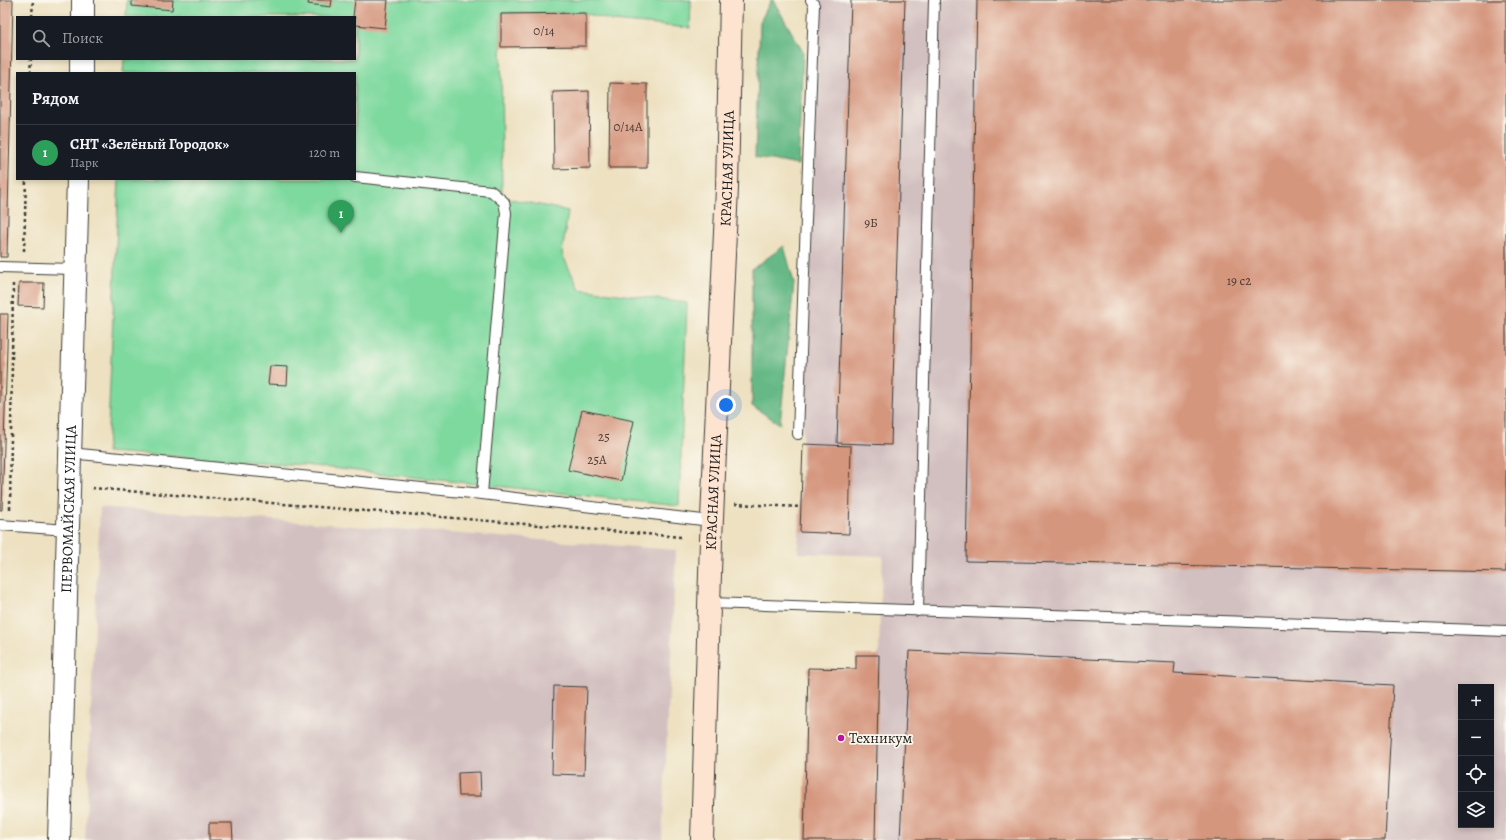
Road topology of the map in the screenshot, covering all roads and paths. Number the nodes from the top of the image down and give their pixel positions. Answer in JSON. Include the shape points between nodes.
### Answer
{"nodes":[{"id":1,"x":33,"y":0,"type":"edge"},
{"id":2,"x":83,"y":0,"type":"edge"},
{"id":3,"x":731,"y":0,"type":"edge"},
{"id":4,"x":811,"y":0,"type":"edge"},
{"id":5,"x":934,"y":0,"type":"edge"},
{"id":6,"x":32,"y":16,"type":"edge"},
{"id":7,"x":83,"y":16,"type":"edge"},
{"id":8,"x":31,"y":60,"type":"edge"},
{"id":9,"x":81,"y":60,"type":"edge"},
{"id":10,"x":30,"y":72,"type":"edge"},
{"id":11,"x":81,"y":72,"type":"edge"},
{"id":12,"x":356,"y":177,"type":"edge"},
{"id":13,"x":26,"y":180,"type":"edge"},
{"id":14,"x":78,"y":180,"type":"edge"},
{"id":15,"x":0,"y":268,"type":"edge"},
{"id":16,"x":18,"y":268,"type":"junction"},
{"id":17,"x":74,"y":269,"type":"junction"},
{"id":18,"x":798,"y":434,"type":"dead end"},
{"id":19,"x":70,"y":453,"type":"junction"},
{"id":20,"x":69,"y":486,"type":"junction"},
{"id":21,"x":482,"y":494,"type":"junction"},
{"id":22,"x":732,"y":503,"type":"dead end"},
{"id":23,"x":801,"y":507,"type":"dead end"},
{"id":24,"x":5,"y":525,"type":"edge"},
{"id":25,"x":67,"y":530,"type":"junction"},
{"id":26,"x":711,"y":530,"type":"junction"},
{"id":27,"x":710,"y":603,"type":"junction"},
{"id":28,"x":918,"y":611,"type":"junction"},
{"id":29,"x":1506,"y":631,"type":"edge"},
{"id":30,"x":59,"y":840,"type":"edge"},
{"id":31,"x":702,"y":840,"type":"edge"}],
"edges":[{"from":1,"to":6,"type":"path"},
{"from":2,"to":7,"type":"street"},
{"from":3,"to":26,"type":"main road","name":"КРАСНАЯ УЛИЦА","via":[[726,188]]},
{"from":4,"to":18,"type":"lane","via":[[814,5]]},
{"from":5,"to":28,"type":"lane"},
{"from":8,"to":10,"type":"path"},
{"from":9,"to":11,"type":"street"},
{"from":12,"to":21,"type":"lane","via":[[491,191],[504,202],[506,213]]},
{"from":13,"to":16,"type":"path"},
{"from":14,"to":17,"type":"street","name":"ПЕРВОМАЙСКАЯ УЛИЦА"},
{"from":15,"to":16,"type":"lane"},
{"from":16,"to":17,"type":"lane"},
{"from":16,"to":24,"type":"path"},
{"from":17,"to":19,"type":"street","name":"ПЕРВОМАЙСКАЯ УЛИЦА"},
{"from":19,"to":20,"type":"street","name":"ПЕРВОМАЙСКАЯ УЛИЦА"},
{"from":19,"to":21,"type":"lane"},
{"from":20,"to":25,"type":"street","name":"ПЕРВОМАЙСКАЯ УЛИЦА"},
{"from":20,"to":26,"type":"path"},
{"from":21,"to":26,"type":"lane"},
{"from":22,"to":23,"type":"path"},
{"from":24,"to":25,"type":"lane"},
{"from":25,"to":30,"type":"street","name":"ПЕРВОМАЙСКАЯ УЛИЦА"},
{"from":26,"to":27,"type":"main road","name":"КРАСНАЯ УЛИЦА"},
{"from":27,"to":28,"type":"lane"},
{"from":27,"to":31,"type":"main road","name":"КРАСНАЯ УЛИЦА"},
{"from":28,"to":29,"type":"lane"}]}
